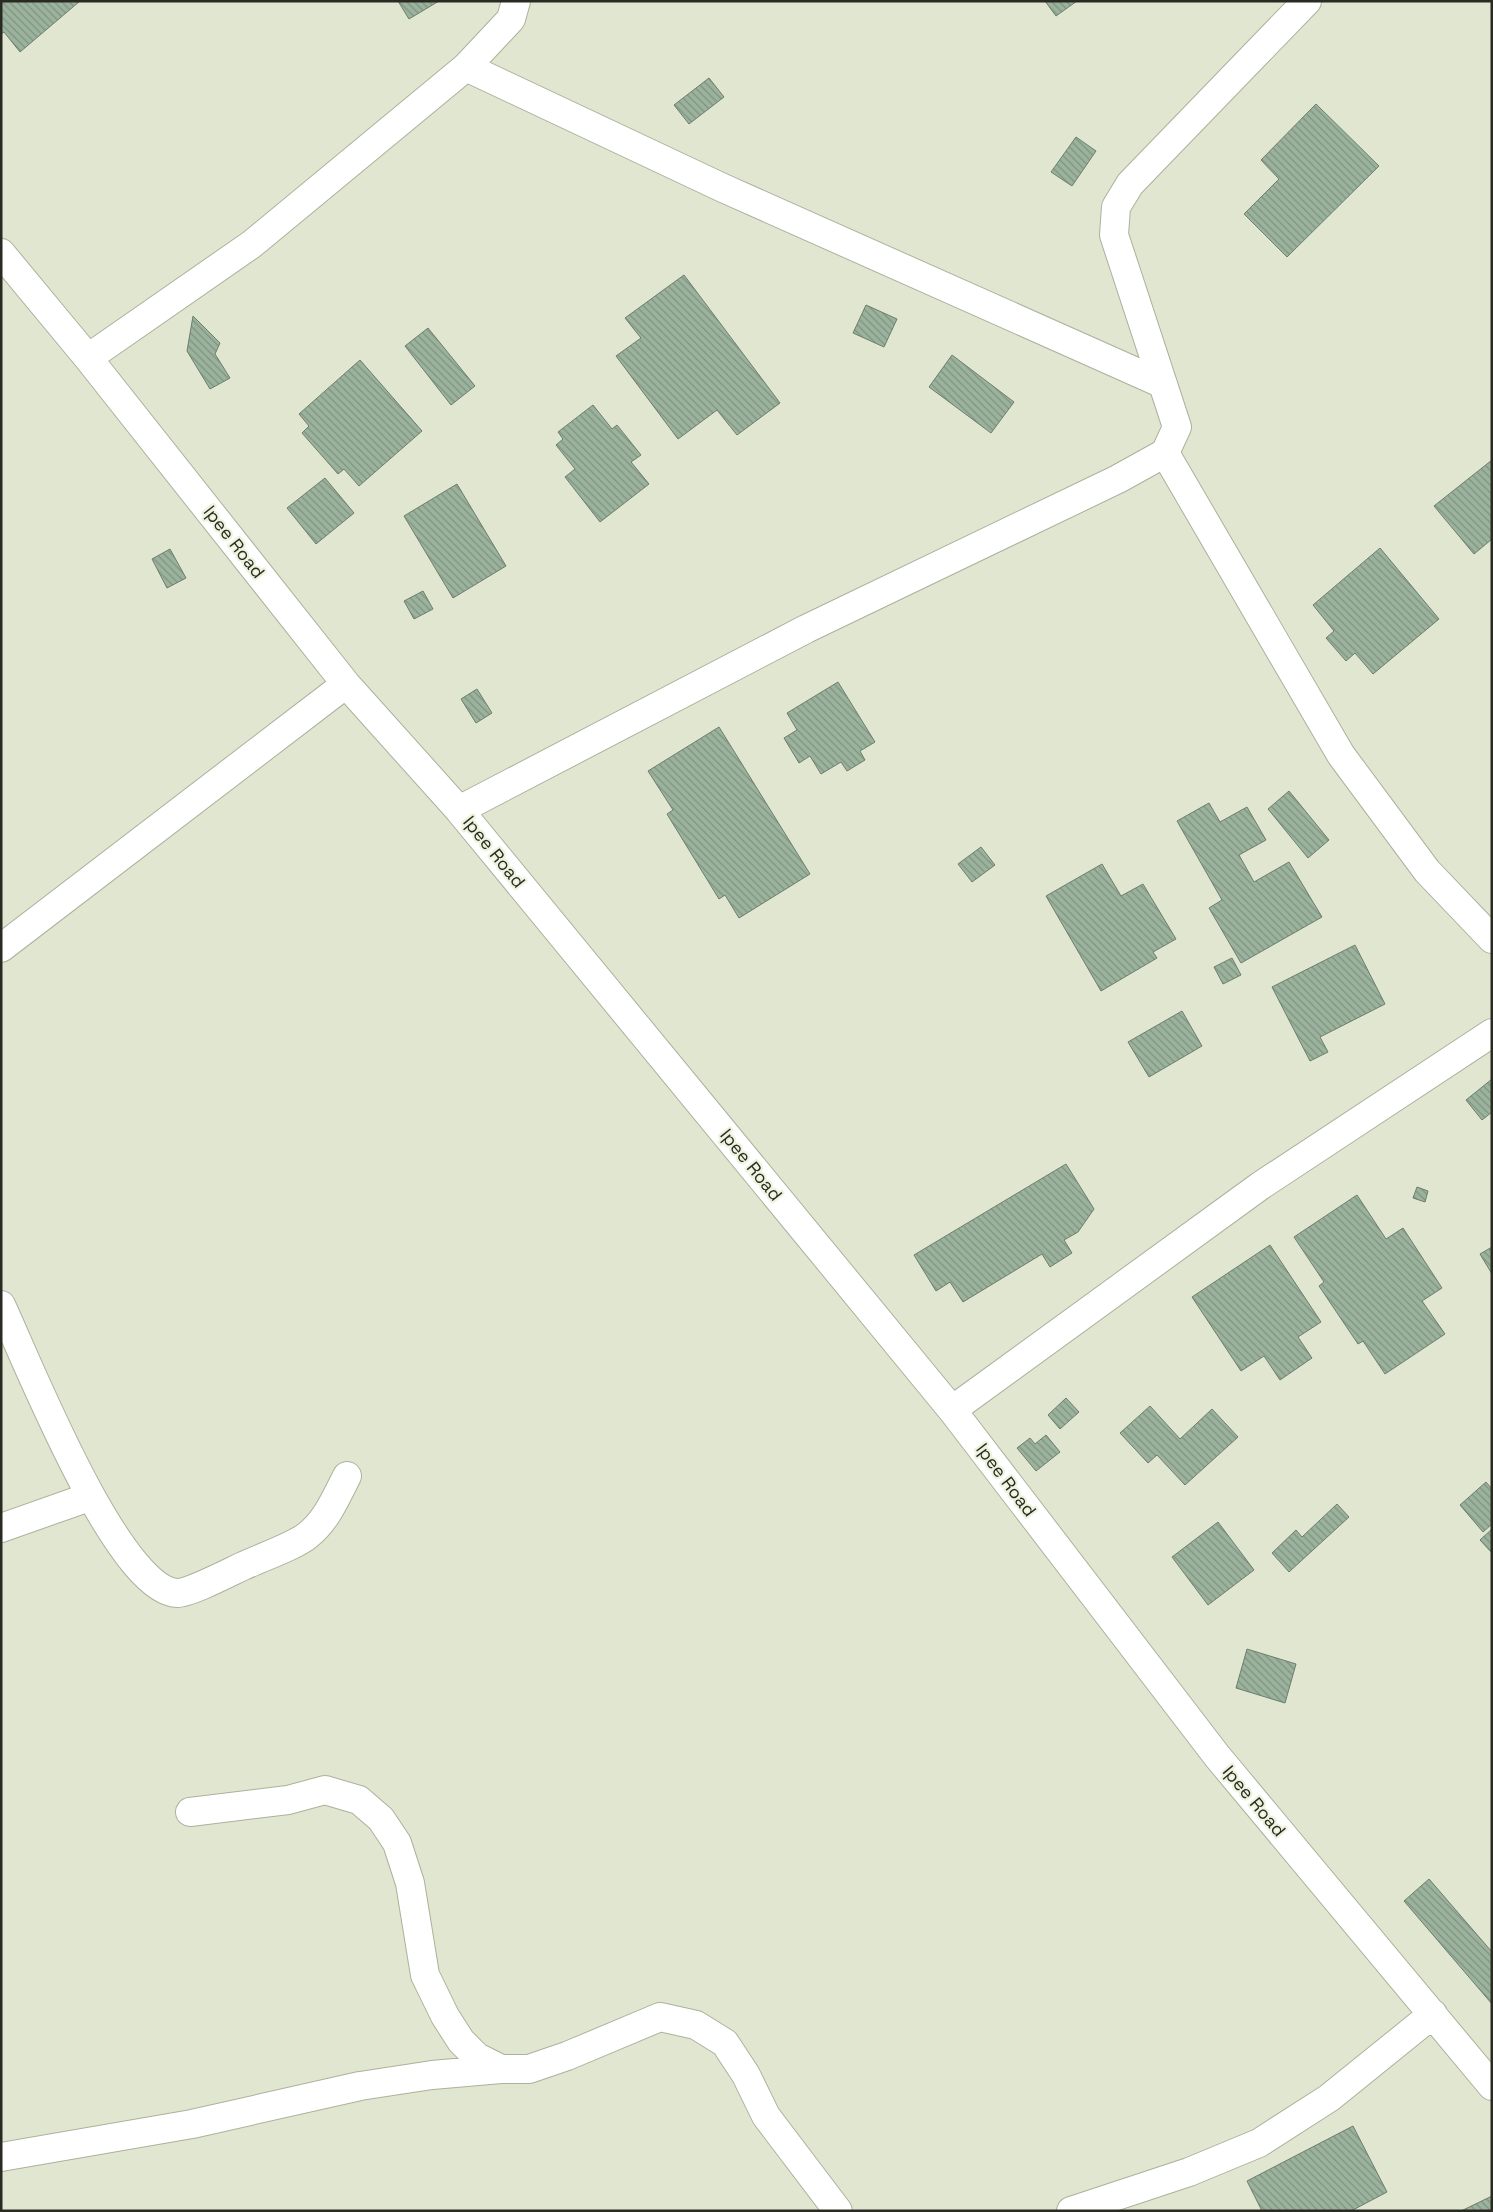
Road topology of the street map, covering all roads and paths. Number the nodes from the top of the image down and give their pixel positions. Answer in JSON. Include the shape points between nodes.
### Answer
{"nodes":[{"id":1,"x":516,"y":1,"type":"edge"},
{"id":2,"x":1308,"y":1,"type":"edge"},
{"id":3,"x":466,"y":67,"type":"junction"},
{"id":4,"x":1,"y":253,"type":"edge"},
{"id":5,"x":88,"y":358,"type":"junction"},
{"id":6,"x":1164,"y":384,"type":"junction"},
{"id":7,"x":1165,"y":452,"type":"junction"},
{"id":8,"x":346,"y":684,"type":"junction"},
{"id":9,"x":459,"y":810,"type":"junction"},
{"id":10,"x":1492,"y":939,"type":"edge"},
{"id":11,"x":1,"y":948,"type":"edge"},
{"id":12,"x":1492,"y":1033,"type":"edge"},
{"id":13,"x":1,"y":1305,"type":"edge"},
{"id":14,"x":952,"y":1410,"type":"junction"},
{"id":15,"x":347,"y":1476,"type":"dead end"},
{"id":16,"x":89,"y":1497,"type":"junction"},
{"id":17,"x":1,"y":1528,"type":"edge"},
{"id":18,"x":190,"y":1812,"type":"dead end"},
{"id":19,"x":1433,"y":2014,"type":"junction"},
{"id":20,"x":501,"y":2069,"type":"junction"},
{"id":21,"x":1492,"y":2086,"type":"edge"},
{"id":22,"x":1,"y":2157,"type":"edge"},
{"id":23,"x":838,"y":2211,"type":"edge"},
{"id":24,"x":1071,"y":2211,"type":"edge"}],
"edges":[{"from":1,"to":3,"type":"street","via":[[511,19]]},
{"from":2,"to":6,"type":"street","via":[[1130,184],[1116,207],[1114,236]]},
{"from":3,"to":5,"type":"street","via":[[252,244]]},
{"from":3,"to":6,"type":"street","via":[[724,188]]},
{"from":4,"to":5,"type":"street","name":"Ipee Road"},
{"from":5,"to":8,"type":"street","name":"Ipee Road"},
{"from":6,"to":7,"type":"street","via":[[1177,427]]},
{"from":7,"to":9,"type":"street","via":[[1118,479],[806,629]]},
{"from":7,"to":10,"type":"street","via":[[1341,755],[1427,871]]},
{"from":8,"to":9,"type":"street","name":"Ipee Road"},
{"from":8,"to":11,"type":"street"},
{"from":9,"to":14,"type":"street","name":"Ipee Road"},
{"from":12,"to":14,"type":"street","via":[[1260,1186]]},
{"from":13,"to":16,"type":"street"},
{"from":14,"to":19,"type":"street","name":"Ipee Road","via":[[1217,1756]]},
{"from":15,"to":16,"type":"street","via":[[326,1517],[307,1536],[177,1593],[157,1586],[141,1572]]},
{"from":16,"to":17,"type":"street"},
{"from":18,"to":20,"type":"street","via":[[288,1800],[325,1790],[359,1800],[381,1819],[397,1843],[410,1883],[425,1975],[445,2016],[477,2057]]},
{"from":19,"to":21,"type":"street","name":"Ipee Road"},
{"from":19,"to":24,"type":"street","via":[[1328,2098],[1259,2142],[1188,2172]]},
{"from":20,"to":22,"type":"street","via":[[360,2086],[192,2124]]},
{"from":20,"to":23,"type":"street","via":[[530,2069],[660,2017],[696,2025],[724,2042],[746,2074],[766,2116]]}]}
